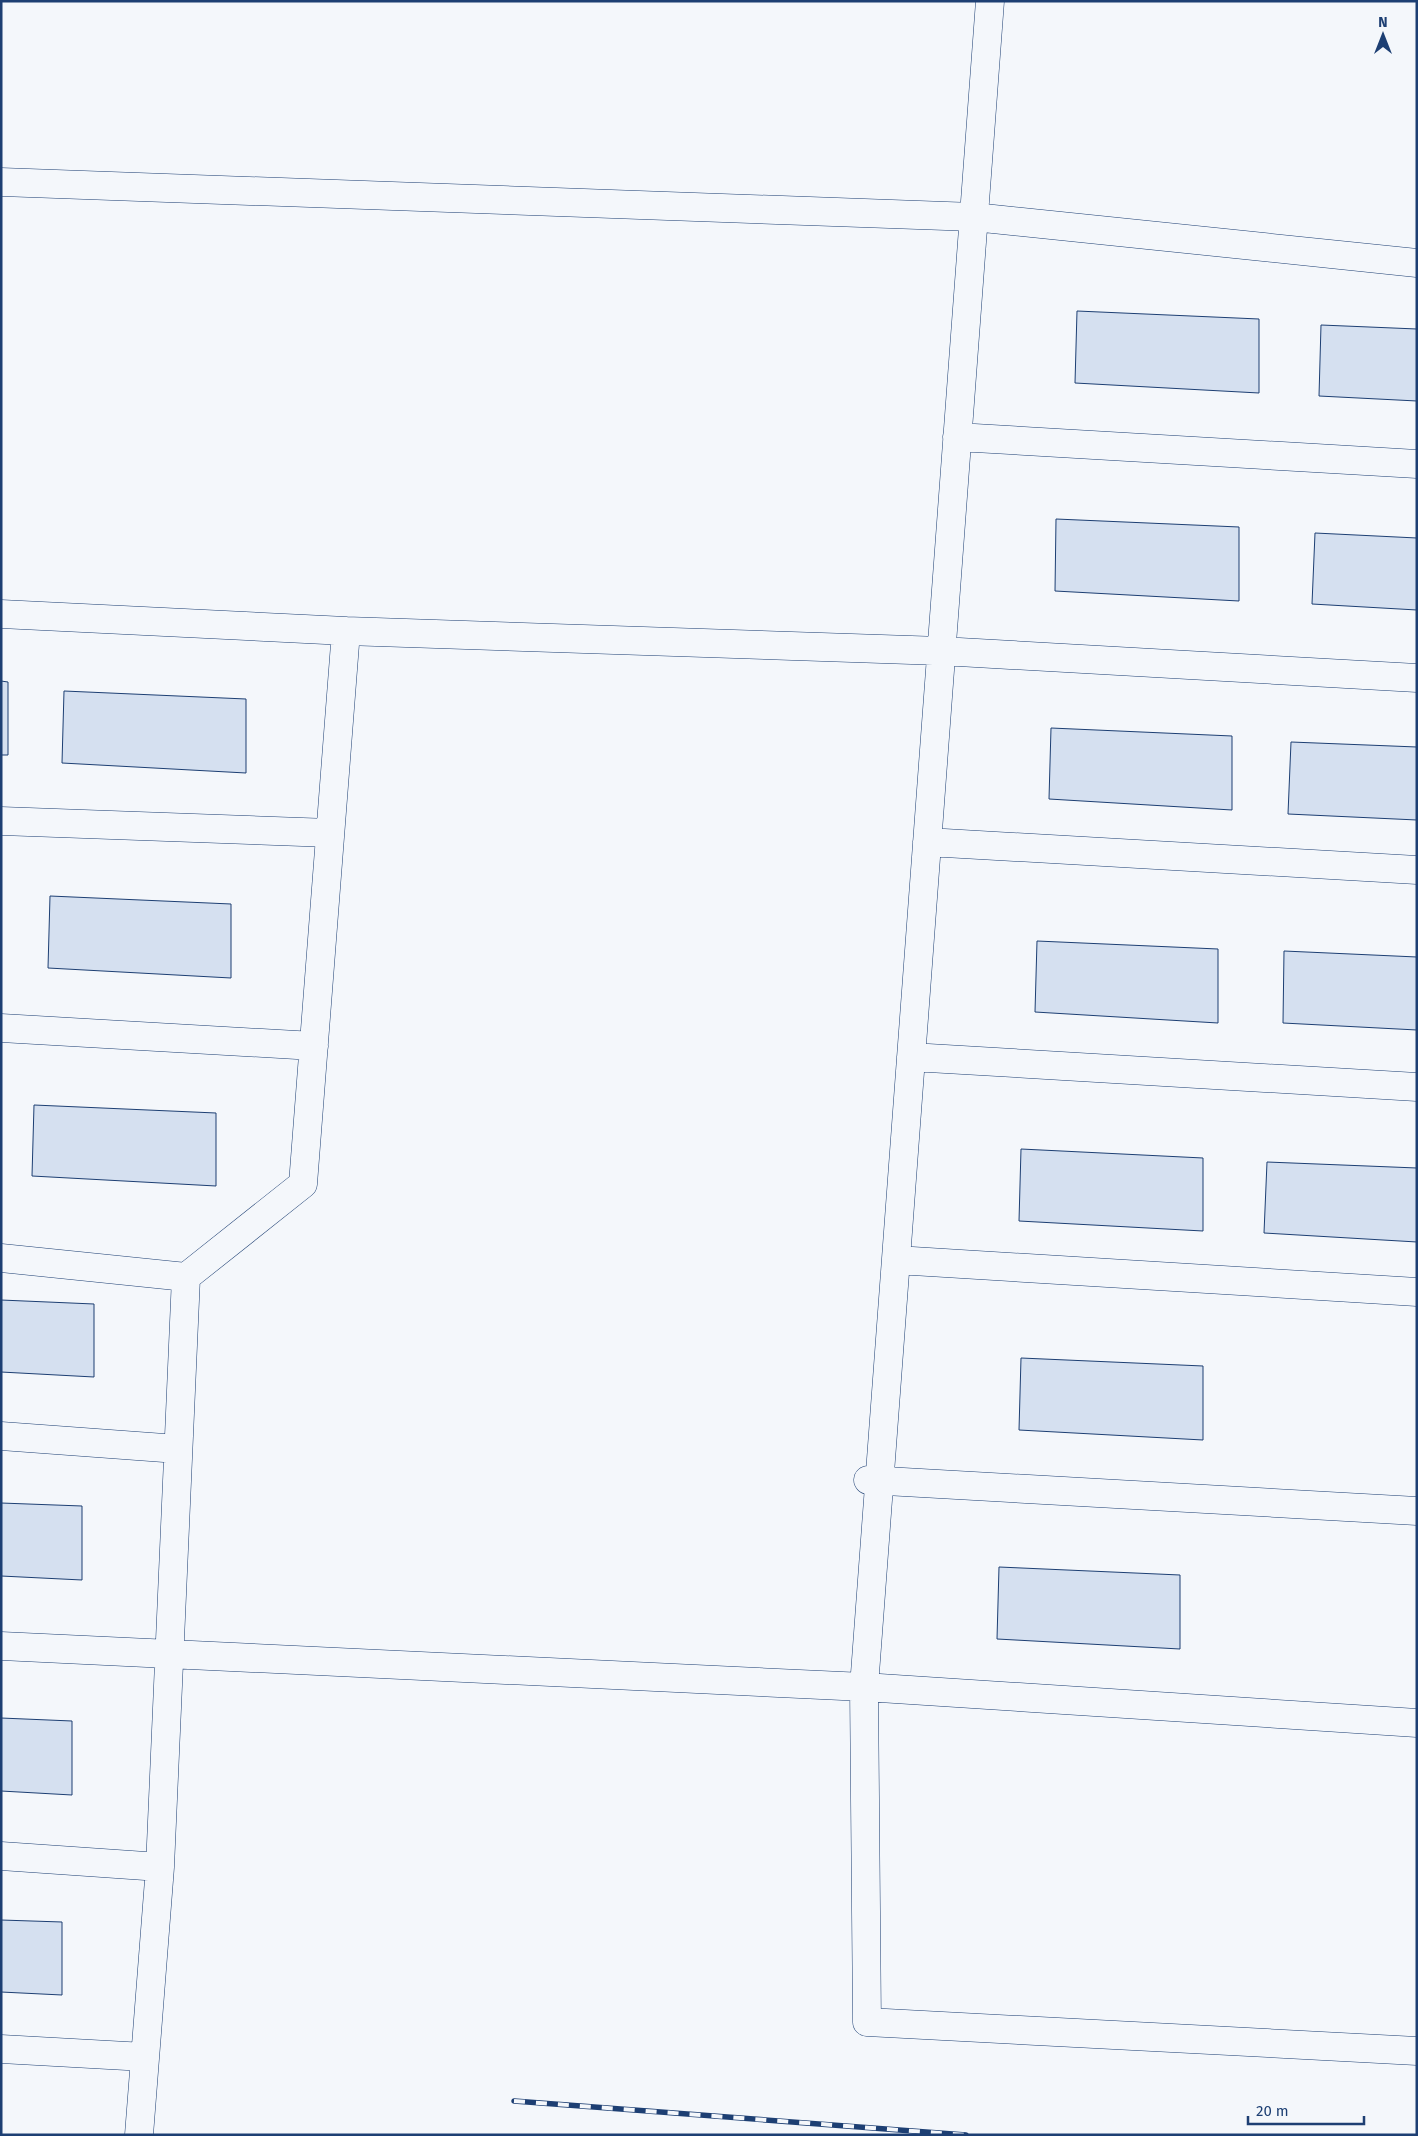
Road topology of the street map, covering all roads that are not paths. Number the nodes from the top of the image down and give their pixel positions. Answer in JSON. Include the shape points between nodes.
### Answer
{"nodes":[{"id":1,"x":990,"y":1,"type":"edge"},
{"id":2,"x":1,"y":182,"type":"edge"},
{"id":3,"x":974,"y":217,"type":"junction"},
{"id":4,"x":1417,"y":263,"type":"edge"},
{"id":5,"x":958,"y":437,"type":"junction"},
{"id":6,"x":1417,"y":464,"type":"edge"},
{"id":7,"x":1,"y":614,"type":"edge"},
{"id":8,"x":346,"y":631,"type":"junction"},
{"id":9,"x":941,"y":651,"type":"junction"},
{"id":10,"x":1417,"y":678,"type":"edge"},
{"id":11,"x":1,"y":821,"type":"edge"},
{"id":12,"x":330,"y":834,"type":"junction"},
{"id":13,"x":927,"y":842,"type":"junction"},
{"id":14,"x":1417,"y":870,"type":"edge"},
{"id":15,"x":1,"y":1028,"type":"edge"},
{"id":16,"x":314,"y":1046,"type":"junction"},
{"id":17,"x":911,"y":1057,"type":"junction"},
{"id":18,"x":1417,"y":1087,"type":"edge"},
{"id":19,"x":1,"y":1258,"type":"edge"},
{"id":20,"x":896,"y":1260,"type":"junction"},
{"id":21,"x":186,"y":1277,"type":"junction"},
{"id":22,"x":1417,"y":1292,"type":"edge"},
{"id":23,"x":1,"y":1436,"type":"edge"},
{"id":24,"x":178,"y":1449,"type":"junction"},
{"id":25,"x":874,"y":1480,"type":"junction"},
{"id":26,"x":1417,"y":1511,"type":"edge"},
{"id":27,"x":1,"y":1646,"type":"edge"},
{"id":28,"x":169,"y":1654,"type":"junction"},
{"id":29,"x":864,"y":1687,"type":"junction"},
{"id":30,"x":1417,"y":1723,"type":"edge"},
{"id":31,"x":1,"y":1856,"type":"edge"},
{"id":32,"x":160,"y":1867,"type":"junction"},
{"id":33,"x":1,"y":2049,"type":"edge"},
{"id":34,"x":1417,"y":2052,"type":"edge"},
{"id":35,"x":145,"y":2057,"type":"junction"},
{"id":36,"x":139,"y":2135,"type":"edge"}],
"edges":[{"from":1,"to":3,"type":"lane"},
{"from":2,"to":3,"type":"lane"},
{"from":3,"to":4,"type":"lane"},
{"from":3,"to":5,"type":"lane"},
{"from":5,"to":6,"type":"lane"},
{"from":5,"to":9,"type":"lane"},
{"from":7,"to":8,"type":"lane"},
{"from":8,"to":9,"type":"lane"},
{"from":8,"to":12,"type":"lane"},
{"from":9,"to":10,"type":"lane"},
{"from":9,"to":13,"type":"lane"},
{"from":11,"to":12,"type":"lane"},
{"from":12,"to":16,"type":"lane"},
{"from":13,"to":14,"type":"lane"},
{"from":13,"to":17,"type":"lane"},
{"from":15,"to":16,"type":"lane"},
{"from":16,"to":21,"type":"lane","via":[[303,1184]]},
{"from":17,"to":18,"type":"lane"},
{"from":17,"to":20,"type":"lane"},
{"from":19,"to":21,"type":"lane"},
{"from":20,"to":22,"type":"lane"},
{"from":20,"to":25,"type":"lane"},
{"from":21,"to":24,"type":"lane"},
{"from":23,"to":24,"type":"lane"},
{"from":24,"to":28,"type":"lane"},
{"from":25,"to":26,"type":"lane"},
{"from":25,"to":29,"type":"lane"},
{"from":27,"to":28,"type":"lane"},
{"from":28,"to":29,"type":"lane"},
{"from":28,"to":32,"type":"lane"},
{"from":29,"to":30,"type":"lane"},
{"from":29,"to":34,"type":"lane","via":[[867,2022]]},
{"from":31,"to":32,"type":"lane"},
{"from":32,"to":35,"type":"lane"},
{"from":33,"to":35,"type":"lane"},
{"from":35,"to":36,"type":"lane"}]}
